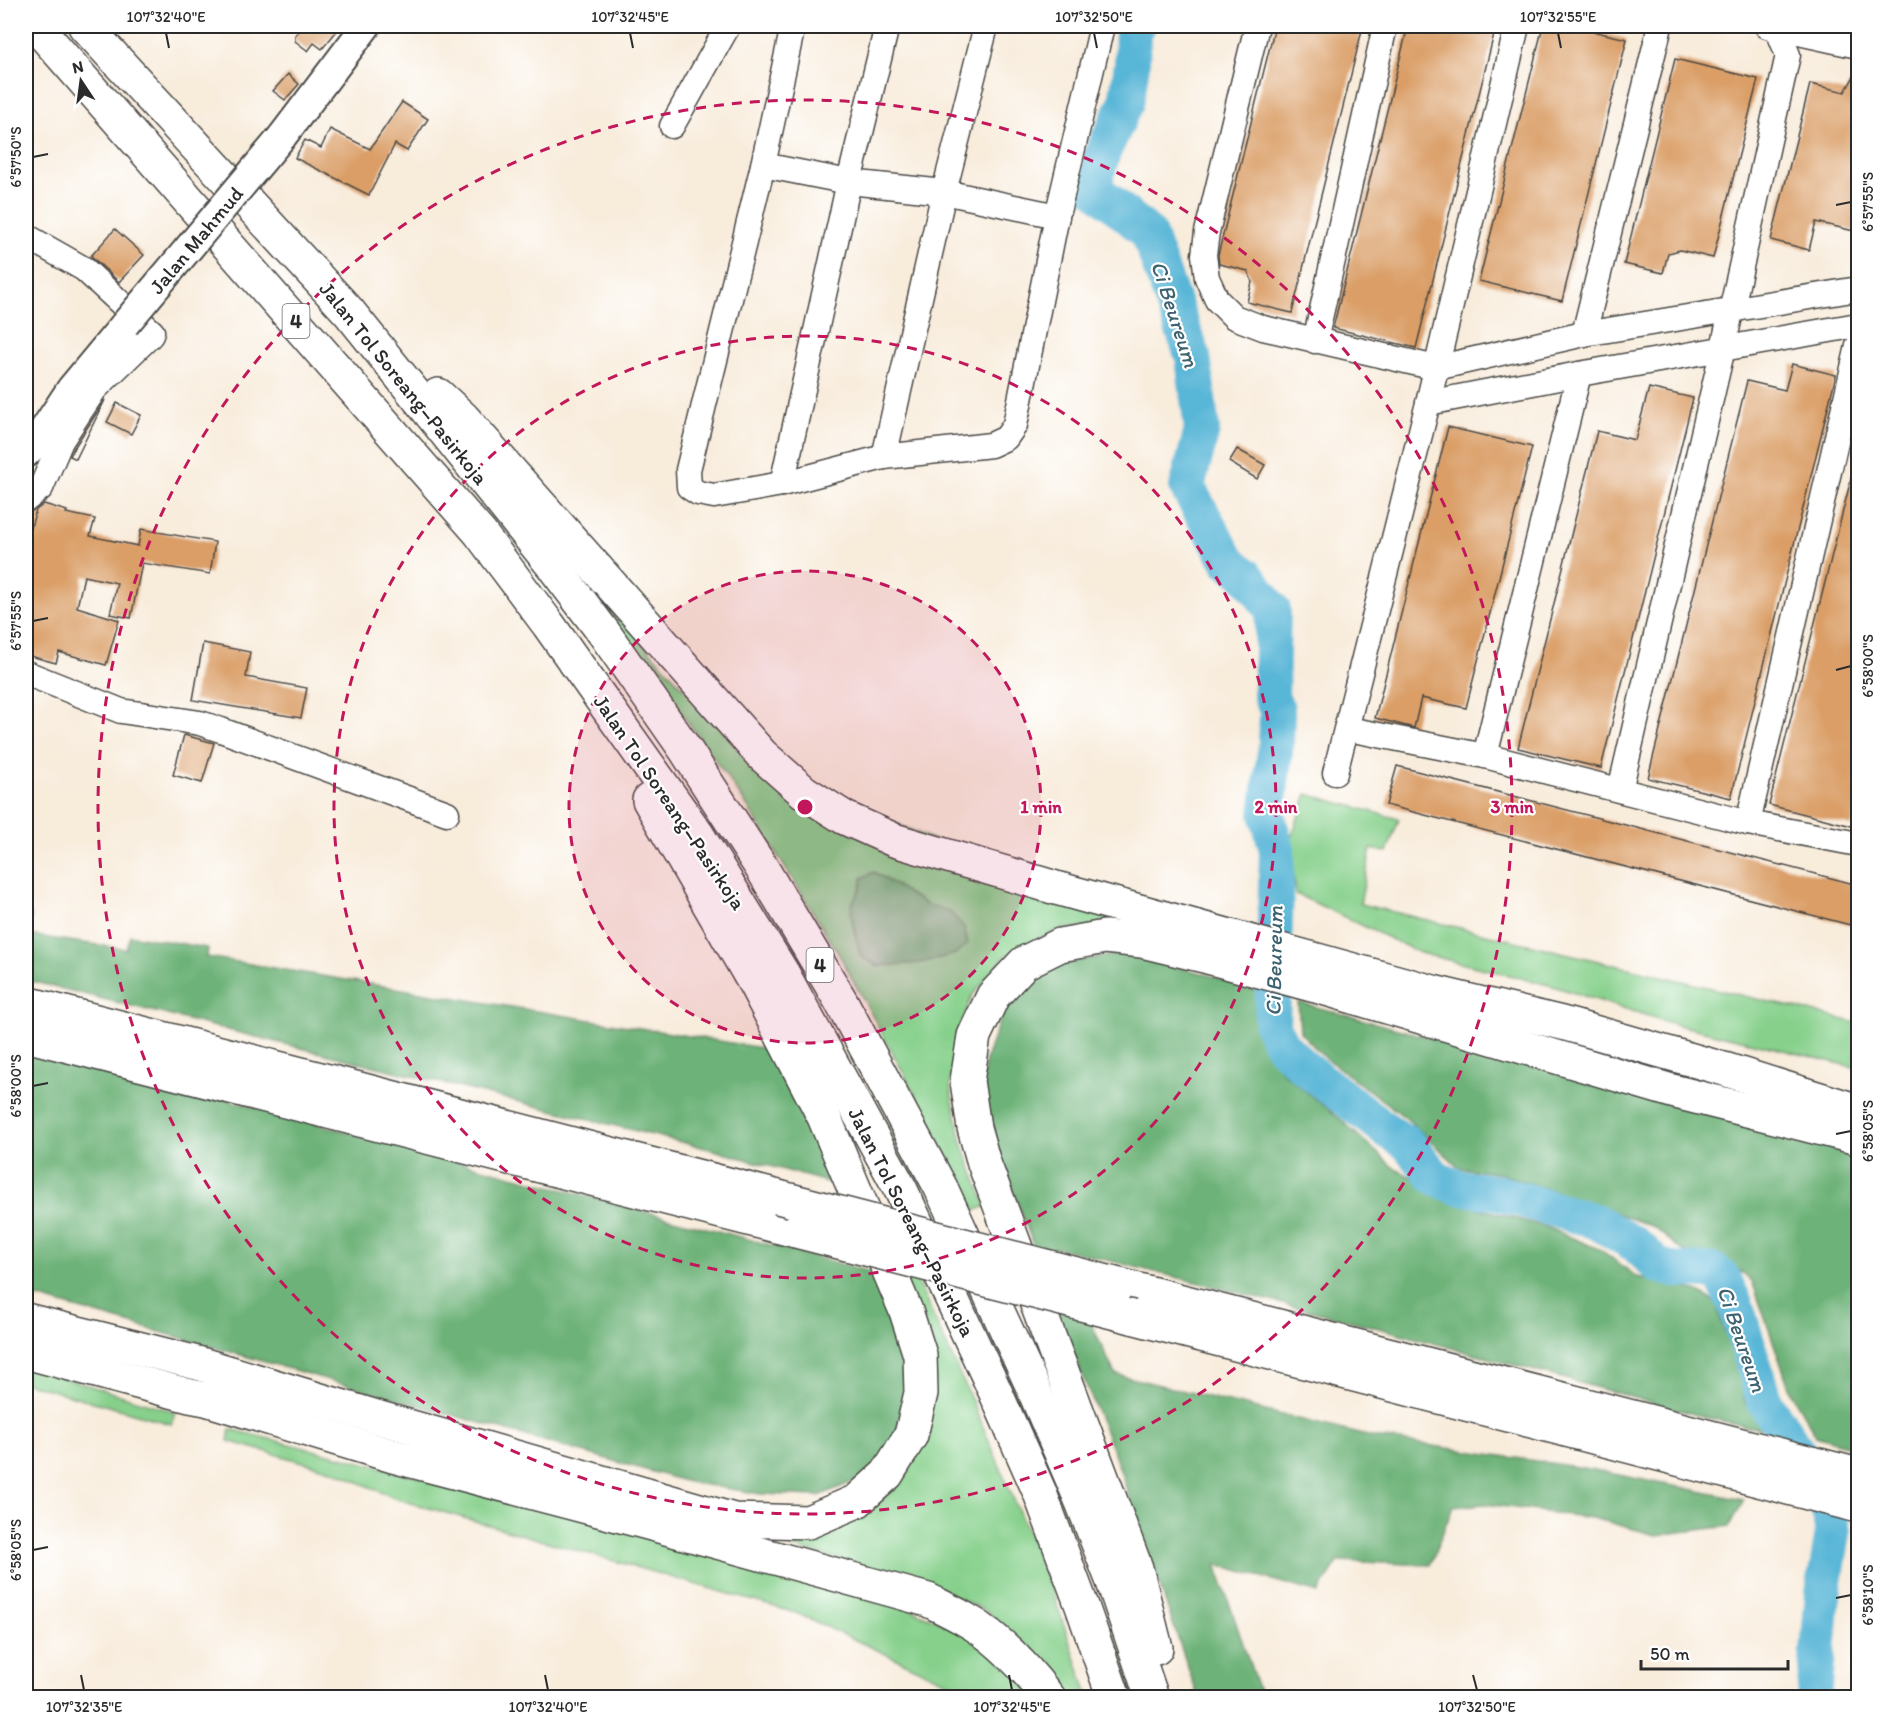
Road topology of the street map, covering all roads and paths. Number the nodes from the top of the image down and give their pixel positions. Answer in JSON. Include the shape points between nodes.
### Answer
{"nodes":[{"id":1,"x":36,"y":26,"type":"edge"},
{"id":2,"x":85,"y":26,"type":"edge"},
{"id":3,"x":366,"y":26,"type":"edge"},
{"id":4,"x":728,"y":26,"type":"edge"},
{"id":5,"x":793,"y":26,"type":"edge"},
{"id":6,"x":887,"y":26,"type":"edge"},
{"id":7,"x":986,"y":26,"type":"edge"},
{"id":8,"x":1102,"y":26,"type":"edge"},
{"id":9,"x":1257,"y":26,"type":"edge"},
{"id":10,"x":1385,"y":26,"type":"edge"},
{"id":11,"x":1517,"y":26,"type":"edge"},
{"id":12,"x":1659,"y":26,"type":"edge"},
{"id":13,"x":1774,"y":26,"type":"edge"},
{"id":14,"x":1814,"y":31,"type":"edge"},
{"id":15,"x":1858,"y":46,"type":"edge"},
{"id":16,"x":1788,"y":55,"type":"junction"},
{"id":17,"x":672,"y":126,"type":"dead end"},
{"id":18,"x":763,"y":165,"type":"junction"},
{"id":19,"x":849,"y":182,"type":"junction"},
{"id":20,"x":944,"y":192,"type":"junction"},
{"id":21,"x":1057,"y":216,"type":"junction"},
{"id":22,"x":26,"y":236,"type":"edge"},
{"id":23,"x":1858,"y":289,"type":"edge"},
{"id":24,"x":1730,"y":311,"type":"junction"},
{"id":25,"x":349,"y":312,"type":"junction"},
{"id":26,"x":1858,"y":325,"type":"edge"},
{"id":27,"x":1584,"y":334,"type":"junction"},
{"id":28,"x":1315,"y":341,"type":"junction"},
{"id":29,"x":1858,"y":346,"type":"edge"},
{"id":30,"x":1723,"y":348,"type":"junction"},
{"id":31,"x":1436,"y":368,"type":"junction"},
{"id":32,"x":1580,"y":374,"type":"junction"},
{"id":33,"x":1428,"y":403,"type":"junction"},
{"id":34,"x":26,"y":453,"type":"edge"},
{"id":35,"x":884,"y":457,"type":"junction"},
{"id":36,"x":782,"y":483,"type":"junction"},
{"id":37,"x":26,"y":500,"type":"edge"},
{"id":38,"x":548,"y":624,"type":"junction"},
{"id":39,"x":26,"y":673,"type":"edge"},
{"id":40,"x":1348,"y":729,"type":"junction"},
{"id":41,"x":1485,"y":756,"type":"junction"},
{"id":42,"x":1335,"y":773,"type":"dead end"},
{"id":43,"x":1620,"y":790,"type":"junction"},
{"id":44,"x":447,"y":813,"type":"dead end"},
{"id":45,"x":1748,"y":823,"type":"junction"},
{"id":46,"x":1858,"y":844,"type":"edge"},
{"id":47,"x":1213,"y":944,"type":"junction"},
{"id":48,"x":1318,"y":973,"type":"junction"},
{"id":49,"x":26,"y":1003,"type":"edge"},
{"id":50,"x":26,"y":1035,"type":"edge"},
{"id":51,"x":1858,"y":1111,"type":"edge"},
{"id":52,"x":1858,"y":1138,"type":"edge"},
{"id":53,"x":26,"y":1320,"type":"edge"},
{"id":54,"x":26,"y":1352,"type":"edge"},
{"id":55,"x":1739,"y":1460,"type":"junction"},
{"id":56,"x":1857,"y":1485,"type":"edge"},
{"id":57,"x":1049,"y":1698,"type":"edge"},
{"id":58,"x":1114,"y":1698,"type":"edge"},
{"id":59,"x":1152,"y":1698,"type":"edge"},
{"id":60,"x":1168,"y":1698,"type":"edge"}],
"edges":[{"from":1,"to":38,"type":"main road","name":"Jalan Tol Soreang–Pasirkoja","number":"4","via":[[480,533]]},
{"from":2,"to":25,"type":"main road","name":"Jalan Tol Soreang–Pasirkoja","number":"4"},
{"from":3,"to":34,"type":"street","name":"Jalan Mahmud","bridge":true,"via":[[281,138],[71,389]]},
{"from":4,"to":17,"type":"street"},
{"from":5,"to":18,"type":"street"},
{"from":6,"to":19,"type":"street"},
{"from":7,"to":20,"type":"street"},
{"from":8,"to":21,"type":"street"},
{"from":9,"to":28,"type":"street","via":[[1207,232],[1207,278],[1217,300],[1234,317]]},
{"from":10,"to":28,"type":"street"},
{"from":11,"to":31,"type":"street"},
{"from":12,"to":27,"type":"street"},
{"from":13,"to":14,"type":"street"},
{"from":13,"to":16,"type":"street"},
{"from":14,"to":15,"type":"street"},
{"from":14,"to":16,"type":"street"},
{"from":16,"to":24,"type":"street"},
{"from":18,"to":19,"type":"street"},
{"from":18,"to":36,"type":"street","via":[[688,470],[689,487],[714,496]]},
{"from":19,"to":20,"type":"street"},
{"from":19,"to":36,"type":"street"},
{"from":20,"to":21,"type":"street"},
{"from":20,"to":35,"type":"street"},
{"from":21,"to":35,"type":"street","via":[[1015,425],[1006,438],[991,445]]},
{"from":22,"to":37,"type":"street","via":[[84,269],[152,332],[94,389],[61,441],[41,488]]},
{"from":23,"to":24,"type":"street"},
{"from":24,"to":27,"type":"street"},
{"from":24,"to":30,"type":"street"},
{"from":25,"to":47,"type":"main road","via":[[463,418],[762,755],[804,792],[845,818],[894,840],[1056,888]]},
{"from":25,"to":59,"type":"main road","name":"Jalan Tol Soreang–Pasirkoja","number":"4","via":[[604,633],[763,870],[842,1003],[941,1188],[1030,1380],[1113,1582]]},
{"from":26,"to":30,"type":"street"},
{"from":27,"to":31,"type":"street"},
{"from":28,"to":31,"type":"street"},
{"from":29,"to":45,"type":"street"},
{"from":30,"to":32,"type":"street"},
{"from":30,"to":43,"type":"street"},
{"from":31,"to":33,"type":"street"},
{"from":32,"to":33,"type":"street"},
{"from":32,"to":41,"type":"street"},
{"from":33,"to":40,"type":"street"},
{"from":35,"to":36,"type":"street"},
{"from":38,"to":53,"type":"main road","via":[[771,1014],[824,1117],[906,1311],[920,1355],[921,1393],[911,1436],[887,1474],[857,1501],[808,1522],[734,1520],[201,1364]]},
{"from":38,"to":58,"type":"main road","name":"Jalan Tol Soreang–Pasirkoja","number":"4","via":[[697,834],[783,975],[901,1190],[1040,1493]]},
{"from":39,"to":44,"type":"street","via":[[121,711],[200,723]]},
{"from":40,"to":41,"type":"street"},
{"from":40,"to":42,"type":"street"},
{"from":41,"to":43,"type":"street"},
{"from":43,"to":45,"type":"street"},
{"from":45,"to":46,"type":"street"},
{"from":47,"to":48,"type":"main road"},
{"from":47,"to":60,"type":"main road","via":[[1105,937],[1060,945],[1024,963],[993,996],[974,1036],[967,1081],[984,1163],[1136,1568]]},
{"from":48,"to":51,"type":"main road","via":[[1433,992],[1562,1023]]},
{"from":48,"to":52,"type":"main road","via":[[1672,1091]]},
{"from":49,"to":55,"type":"main road","bridge":true,"via":[[1119,1284]]},
{"from":50,"to":55,"type":"main road","bridge":true,"via":[[1132,1317]]},
{"from":54,"to":57,"type":"main road","via":[[928,1600],[993,1638]]},
{"from":55,"to":56,"type":"main road"}]}
